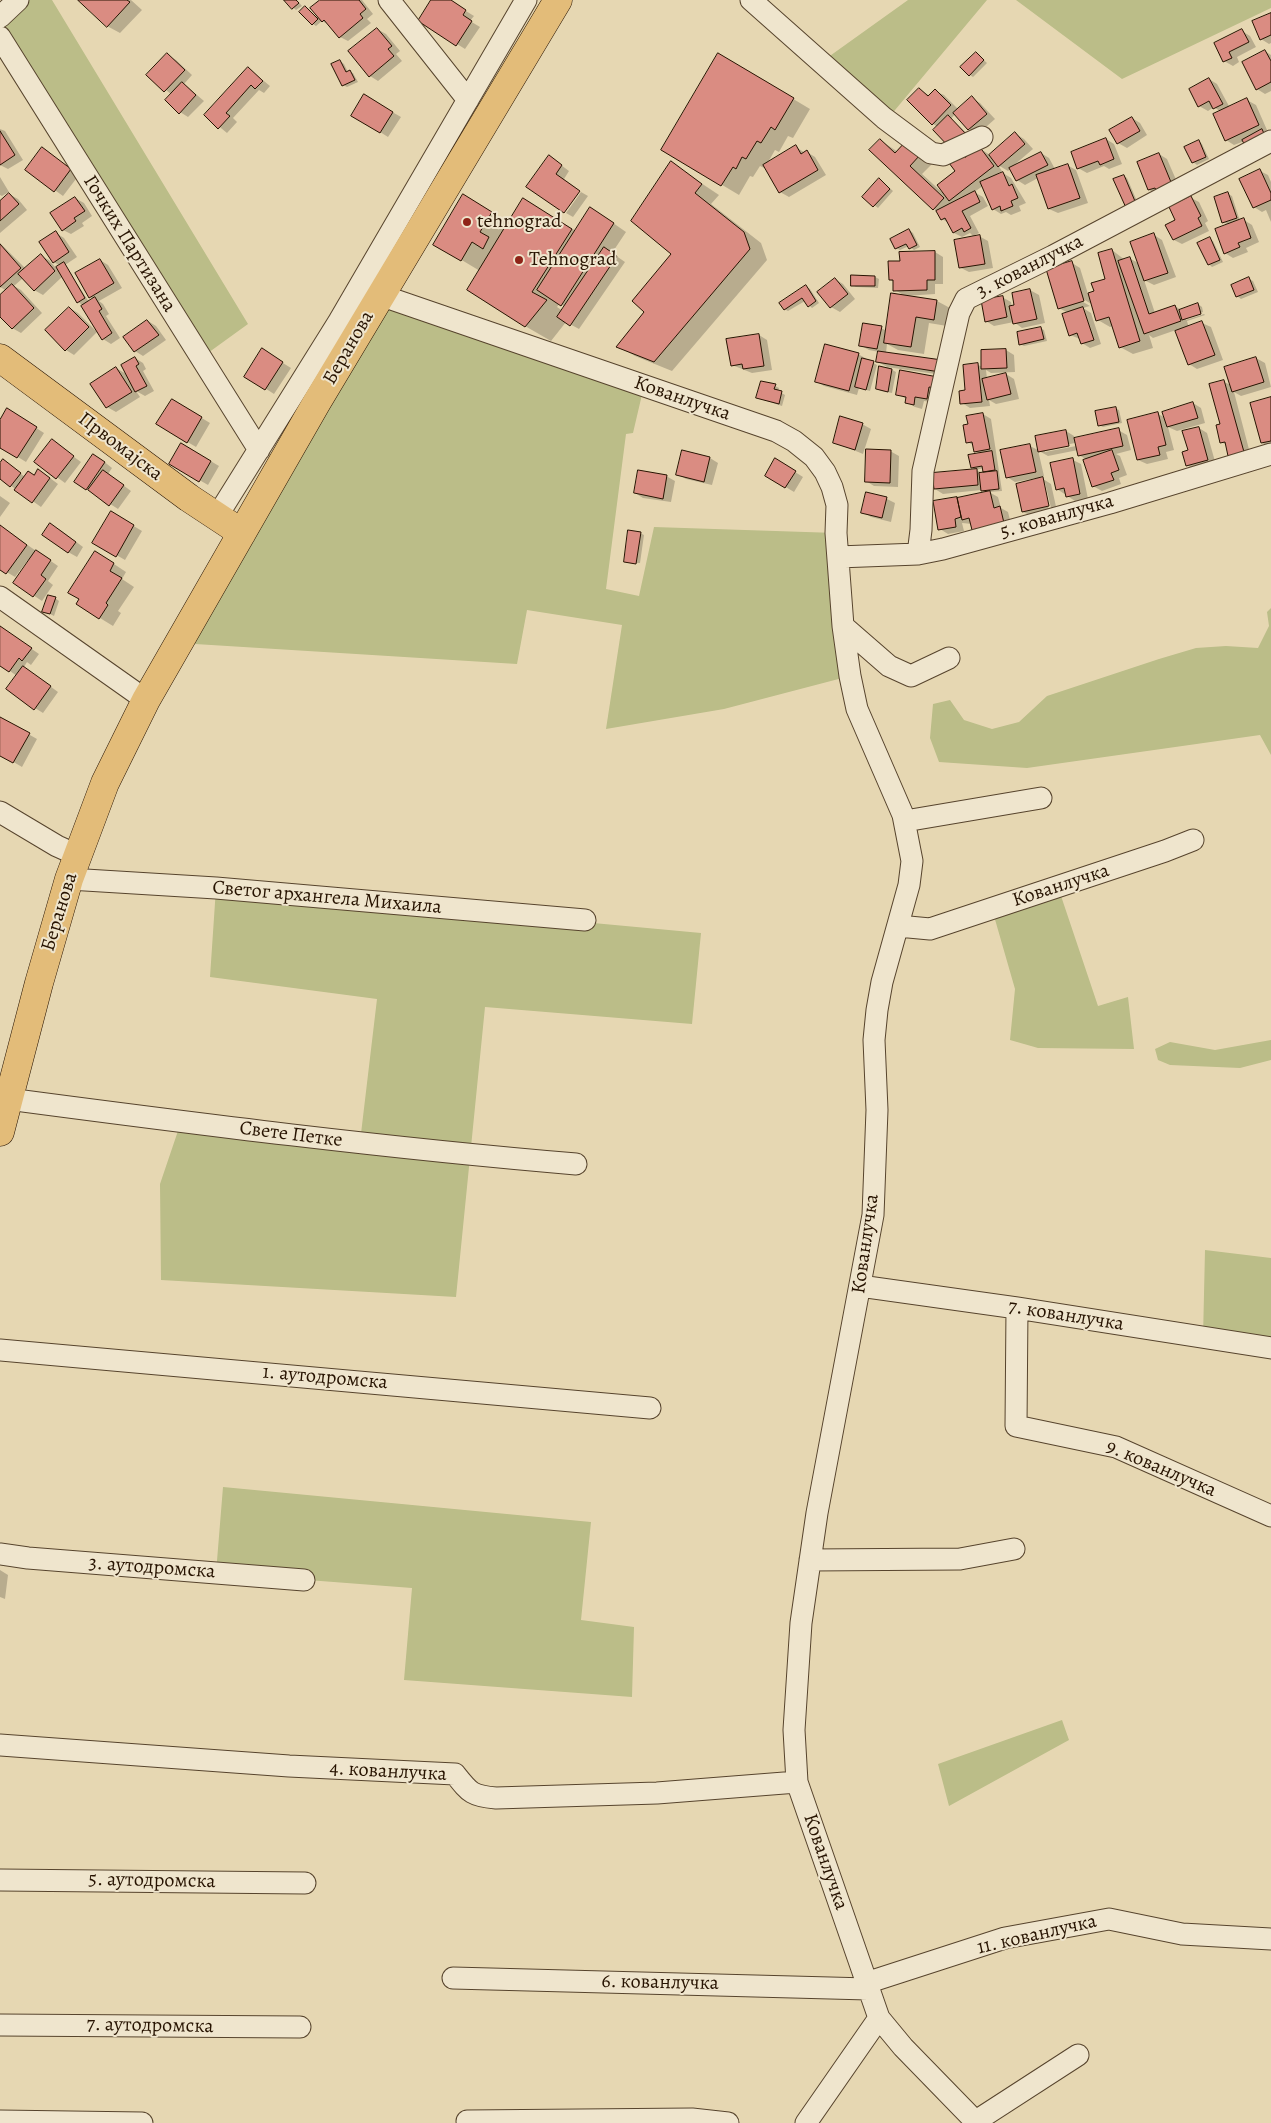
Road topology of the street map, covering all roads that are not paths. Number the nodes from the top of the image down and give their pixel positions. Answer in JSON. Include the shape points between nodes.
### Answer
{"nodes":[{"id":1,"x":389,"y":0,"type":"edge"},
{"id":2,"x":526,"y":0,"type":"edge"},
{"id":3,"x":558,"y":0,"type":"edge"},
{"id":4,"x":751,"y":0,"type":"edge"},
{"id":5,"x":0,"y":37,"type":"edge"},
{"id":6,"x":468,"y":100,"type":"junction"},
{"id":7,"x":982,"y":138,"type":"dead end"},
{"id":8,"x":1271,"y":141,"type":"edge"},
{"id":9,"x":380,"y":295,"type":"junction"},
{"id":10,"x":1,"y":360,"type":"edge"},
{"id":11,"x":259,"y":450,"type":"junction"},
{"id":12,"x":1271,"y":454,"type":"edge"},
{"id":13,"x":216,"y":518,"type":"junction"},
{"id":14,"x":242,"y":533,"type":"junction"},
{"id":15,"x":918,"y":554,"type":"junction"},
{"id":16,"x":838,"y":557,"type":"junction"},
{"id":17,"x":0,"y":597,"type":"edge"},
{"id":18,"x":843,"y":626,"type":"junction"},
{"id":19,"x":949,"y":658,"type":"dead end"},
{"id":20,"x":146,"y":700,"type":"junction"},
{"id":21,"x":1041,"y":798,"type":"dead end"},
{"id":22,"x":0,"y":812,"type":"edge"},
{"id":23,"x":905,"y":821,"type":"junction"},
{"id":24,"x":1193,"y":840,"type":"dead end"},
{"id":25,"x":73,"y":867,"type":"junction"},
{"id":26,"x":585,"y":920,"type":"dead end"},
{"id":27,"x":898,"y":926,"type":"junction"},
{"id":28,"x":8,"y":1099,"type":"junction"},
{"id":29,"x":0,"y":1132,"type":"edge"},
{"id":30,"x":576,"y":1164,"type":"dead end"},
{"id":31,"x":860,"y":1286,"type":"junction"},
{"id":32,"x":1017,"y":1308,"type":"junction"},
{"id":33,"x":1271,"y":1348,"type":"edge"},
{"id":34,"x":0,"y":1350,"type":"edge"},
{"id":35,"x":650,"y":1408,"type":"dead end"},
{"id":36,"x":1271,"y":1516,"type":"edge"},
{"id":37,"x":1014,"y":1549,"type":"dead end"},
{"id":38,"x":0,"y":1554,"type":"edge"},
{"id":39,"x":810,"y":1560,"type":"junction"},
{"id":40,"x":304,"y":1580,"type":"dead end"},
{"id":41,"x":0,"y":1745,"type":"edge"},
{"id":42,"x":797,"y":1782,"type":"junction"},
{"id":43,"x":0,"y":1880,"type":"edge"},
{"id":44,"x":305,"y":1883,"type":"dead end"},
{"id":45,"x":1271,"y":1939,"type":"edge"},
{"id":46,"x":452,"y":1978,"type":"dead end"},
{"id":47,"x":867,"y":1986,"type":"junction"},
{"id":48,"x":878,"y":2018,"type":"junction"},
{"id":49,"x":0,"y":2024,"type":"edge"},
{"id":50,"x":300,"y":2027,"type":"dead end"},
{"id":51,"x":1078,"y":2055,"type":"dead end"},
{"id":52,"x":0,"y":2121,"type":"edge"},
{"id":53,"x":467,"y":2121,"type":"dead end"},
{"id":54,"x":976,"y":2122,"type":"edge"},
{"id":55,"x":142,"y":2123,"type":"edge"},
{"id":56,"x":728,"y":2123,"type":"edge"},
{"id":57,"x":806,"y":2123,"type":"edge"}],
"edges":[{"from":1,"to":6,"type":"street"},
{"from":2,"to":6,"type":"street","name":"Беранова"},
{"from":3,"to":9,"type":"main road","name":"Беранова"},
{"from":4,"to":7,"type":"street","via":[[884,118],[931,153],[943,155]]},
{"from":5,"to":11,"type":"street","name":"Гочких Партизана"},
{"from":6,"to":11,"type":"street","name":"Беранова","via":[[339,321]]},
{"from":8,"to":15,"type":"street","name":"3. кованлучка","via":[[966,299],[959,313],[923,471]]},
{"from":9,"to":14,"type":"main road","name":"Беранова"},
{"from":9,"to":16,"type":"street","name":"Кованлучка","via":[[776,431],[794,441],[814,457],[832,487],[837,505]]},
{"from":10,"to":13,"type":"main road","name":"Првомајска"},
{"from":11,"to":13,"type":"street","name":"Беранова"},
{"from":12,"to":15,"type":"street","name":"5. кованлучка","via":[[1101,505]]},
{"from":13,"to":14,"type":"main road","name":"Првомајска"},
{"from":14,"to":20,"type":"main road","name":"Беранова"},
{"from":15,"to":16,"type":"street","name":"5. кованлучка"},
{"from":16,"to":18,"type":"street","name":"Кованлучка"},
{"from":17,"to":20,"type":"street"},
{"from":18,"to":19,"type":"street","via":[[889,666],[911,676]]},
{"from":18,"to":23,"type":"street","name":"Кованлучка","via":[[857,710]]},
{"from":20,"to":25,"type":"main road","name":"Беранова","via":[[105,783]]},
{"from":21,"to":23,"type":"street"},
{"from":22,"to":25,"type":"street","name":"Светог архангела Михаила","via":[[57,846]]},
{"from":23,"to":27,"type":"street","name":"Кованлучка","via":[[912,861]]},
{"from":24,"to":27,"type":"street","name":"Кованлучка","via":[[930,929]]},
{"from":25,"to":26,"type":"street","name":"Светог архангела Михаила","via":[[216,888]]},
{"from":25,"to":28,"type":"main road","name":"Беранова"},
{"from":27,"to":31,"type":"street","name":"Кованлучка","via":[[877,1010],[873,1215]]},
{"from":28,"to":29,"type":"main road","name":"Беранова"},
{"from":28,"to":30,"type":"street","name":"Свете Петке","via":[[369,1144]]},
{"from":31,"to":32,"type":"street","name":"7. кованлучка"},
{"from":31,"to":39,"type":"street","name":"Кованлучка"},
{"from":32,"to":33,"type":"street","name":"7. кованлучка"},
{"from":32,"to":36,"type":"street","name":"9. кованлучка","via":[[1016,1426],[1116,1447]]},
{"from":34,"to":35,"type":"street","name":"1. аутодромска"},
{"from":37,"to":39,"type":"street","via":[[960,1559]]},
{"from":38,"to":40,"type":"street","name":"3. аутодромска"},
{"from":39,"to":42,"type":"street","name":"Кованлучка","via":[[801,1623],[794,1730]]},
{"from":41,"to":42,"type":"street","name":"4. кованлучка","via":[[298,1767],[455,1774],[478,1797],[496,1798],[657,1793]]},
{"from":42,"to":47,"type":"street","name":"Кованлучка"},
{"from":43,"to":44,"type":"street","name":"5. аутодромска"},
{"from":45,"to":47,"type":"street","name":"11. кованлучка","via":[[1182,1934],[1110,1919],[1006,1938]]},
{"from":46,"to":47,"type":"street","name":"6. кованлучка"},
{"from":47,"to":48,"type":"street","name":"Кованлучка"},
{"from":48,"to":54,"type":"street","name":"Кованлучка"},
{"from":48,"to":57,"type":"street"},
{"from":49,"to":50,"type":"street","name":"7. аутодромска"},
{"from":51,"to":54,"type":"street","name":"Кованлучка"},
{"from":52,"to":55,"type":"street"},
{"from":53,"to":56,"type":"street","via":[[692,2119]]}]}
